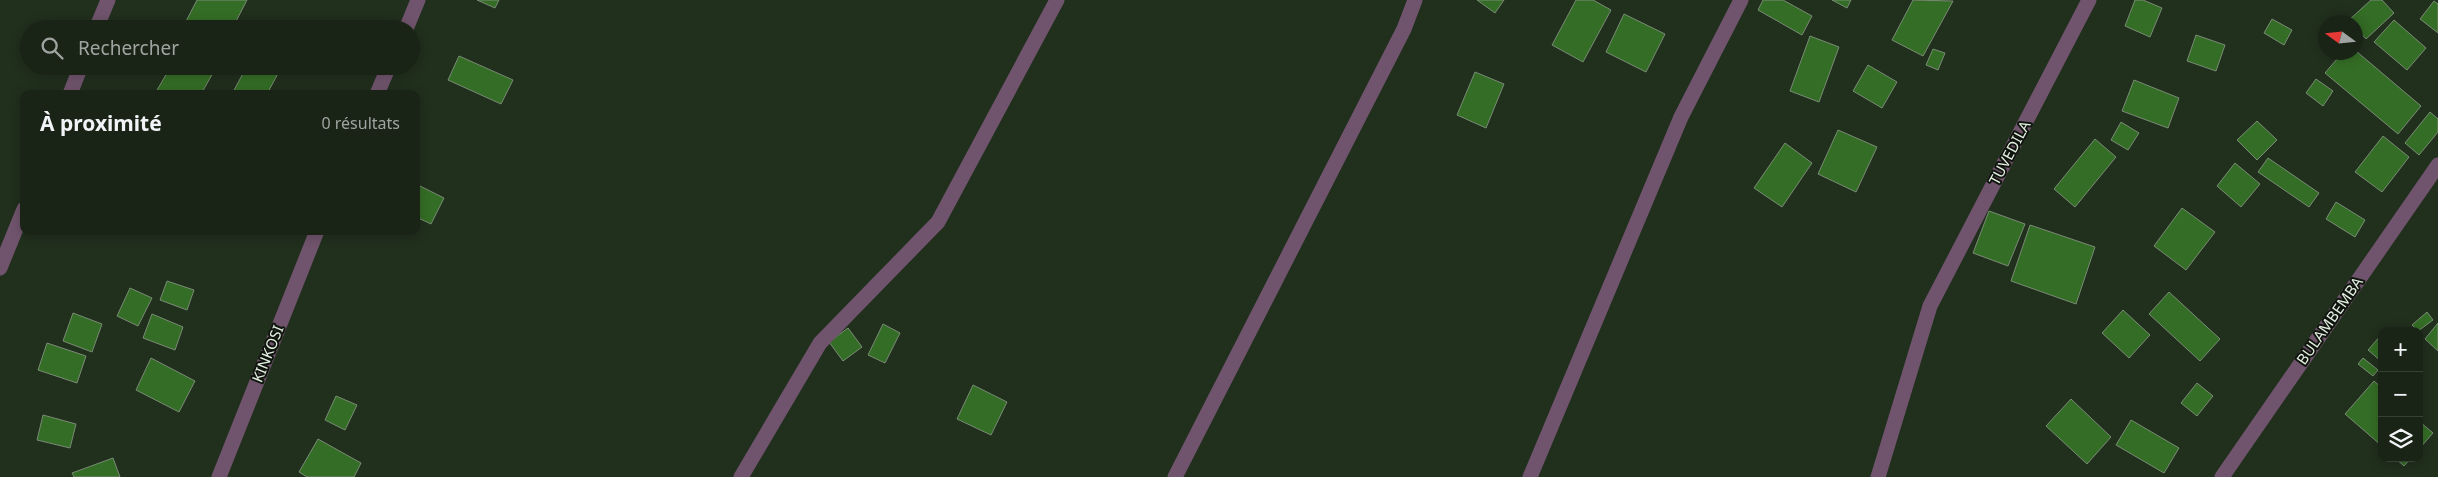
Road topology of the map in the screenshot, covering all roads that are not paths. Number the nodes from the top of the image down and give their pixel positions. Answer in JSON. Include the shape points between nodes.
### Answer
{"nodes":[{"id":1,"x":108,"y":0,"type":"edge"},
{"id":2,"x":418,"y":0,"type":"edge"},
{"id":3,"x":1057,"y":0,"type":"edge"},
{"id":4,"x":1415,"y":0,"type":"edge"},
{"id":5,"x":1741,"y":0,"type":"edge"},
{"id":6,"x":2090,"y":0,"type":"edge"},
{"id":7,"x":100,"y":20,"type":"edge"},
{"id":8,"x":410,"y":20,"type":"edge"},
{"id":9,"x":77,"y":75,"type":"edge"},
{"id":10,"x":385,"y":75,"type":"edge"},
{"id":11,"x":72,"y":90,"type":"edge"},
{"id":12,"x":379,"y":90,"type":"edge"},
{"id":13,"x":2438,"y":165,"type":"edge"},
{"id":14,"x":20,"y":219,"type":"edge"},
{"id":15,"x":316,"y":235,"type":"edge"},
{"id":16,"x":0,"y":268,"type":"edge"},
{"id":17,"x":219,"y":477,"type":"edge"},
{"id":18,"x":741,"y":477,"type":"edge"},
{"id":19,"x":1175,"y":477,"type":"edge"},
{"id":20,"x":1530,"y":477,"type":"edge"},
{"id":21,"x":1878,"y":477,"type":"edge"},
{"id":22,"x":2222,"y":477,"type":"edge"}],
"edges":[{"from":1,"to":7,"type":"street"},
{"from":2,"to":8,"type":"street"},
{"from":3,"to":18,"type":"street","via":[[938,222],[820,343]]},
{"from":4,"to":19,"type":"street","via":[[1404,29]]},
{"from":5,"to":20,"type":"street","via":[[1681,117]]},
{"from":6,"to":21,"type":"street","name":"TUVEDILA","via":[[1930,306]]},
{"from":9,"to":11,"type":"street"},
{"from":10,"to":12,"type":"street"},
{"from":13,"to":22,"type":"street","name":"BULAMBEMBA"},
{"from":14,"to":16,"type":"street"},
{"from":15,"to":17,"type":"street","name":"KINKOSI"}]}
